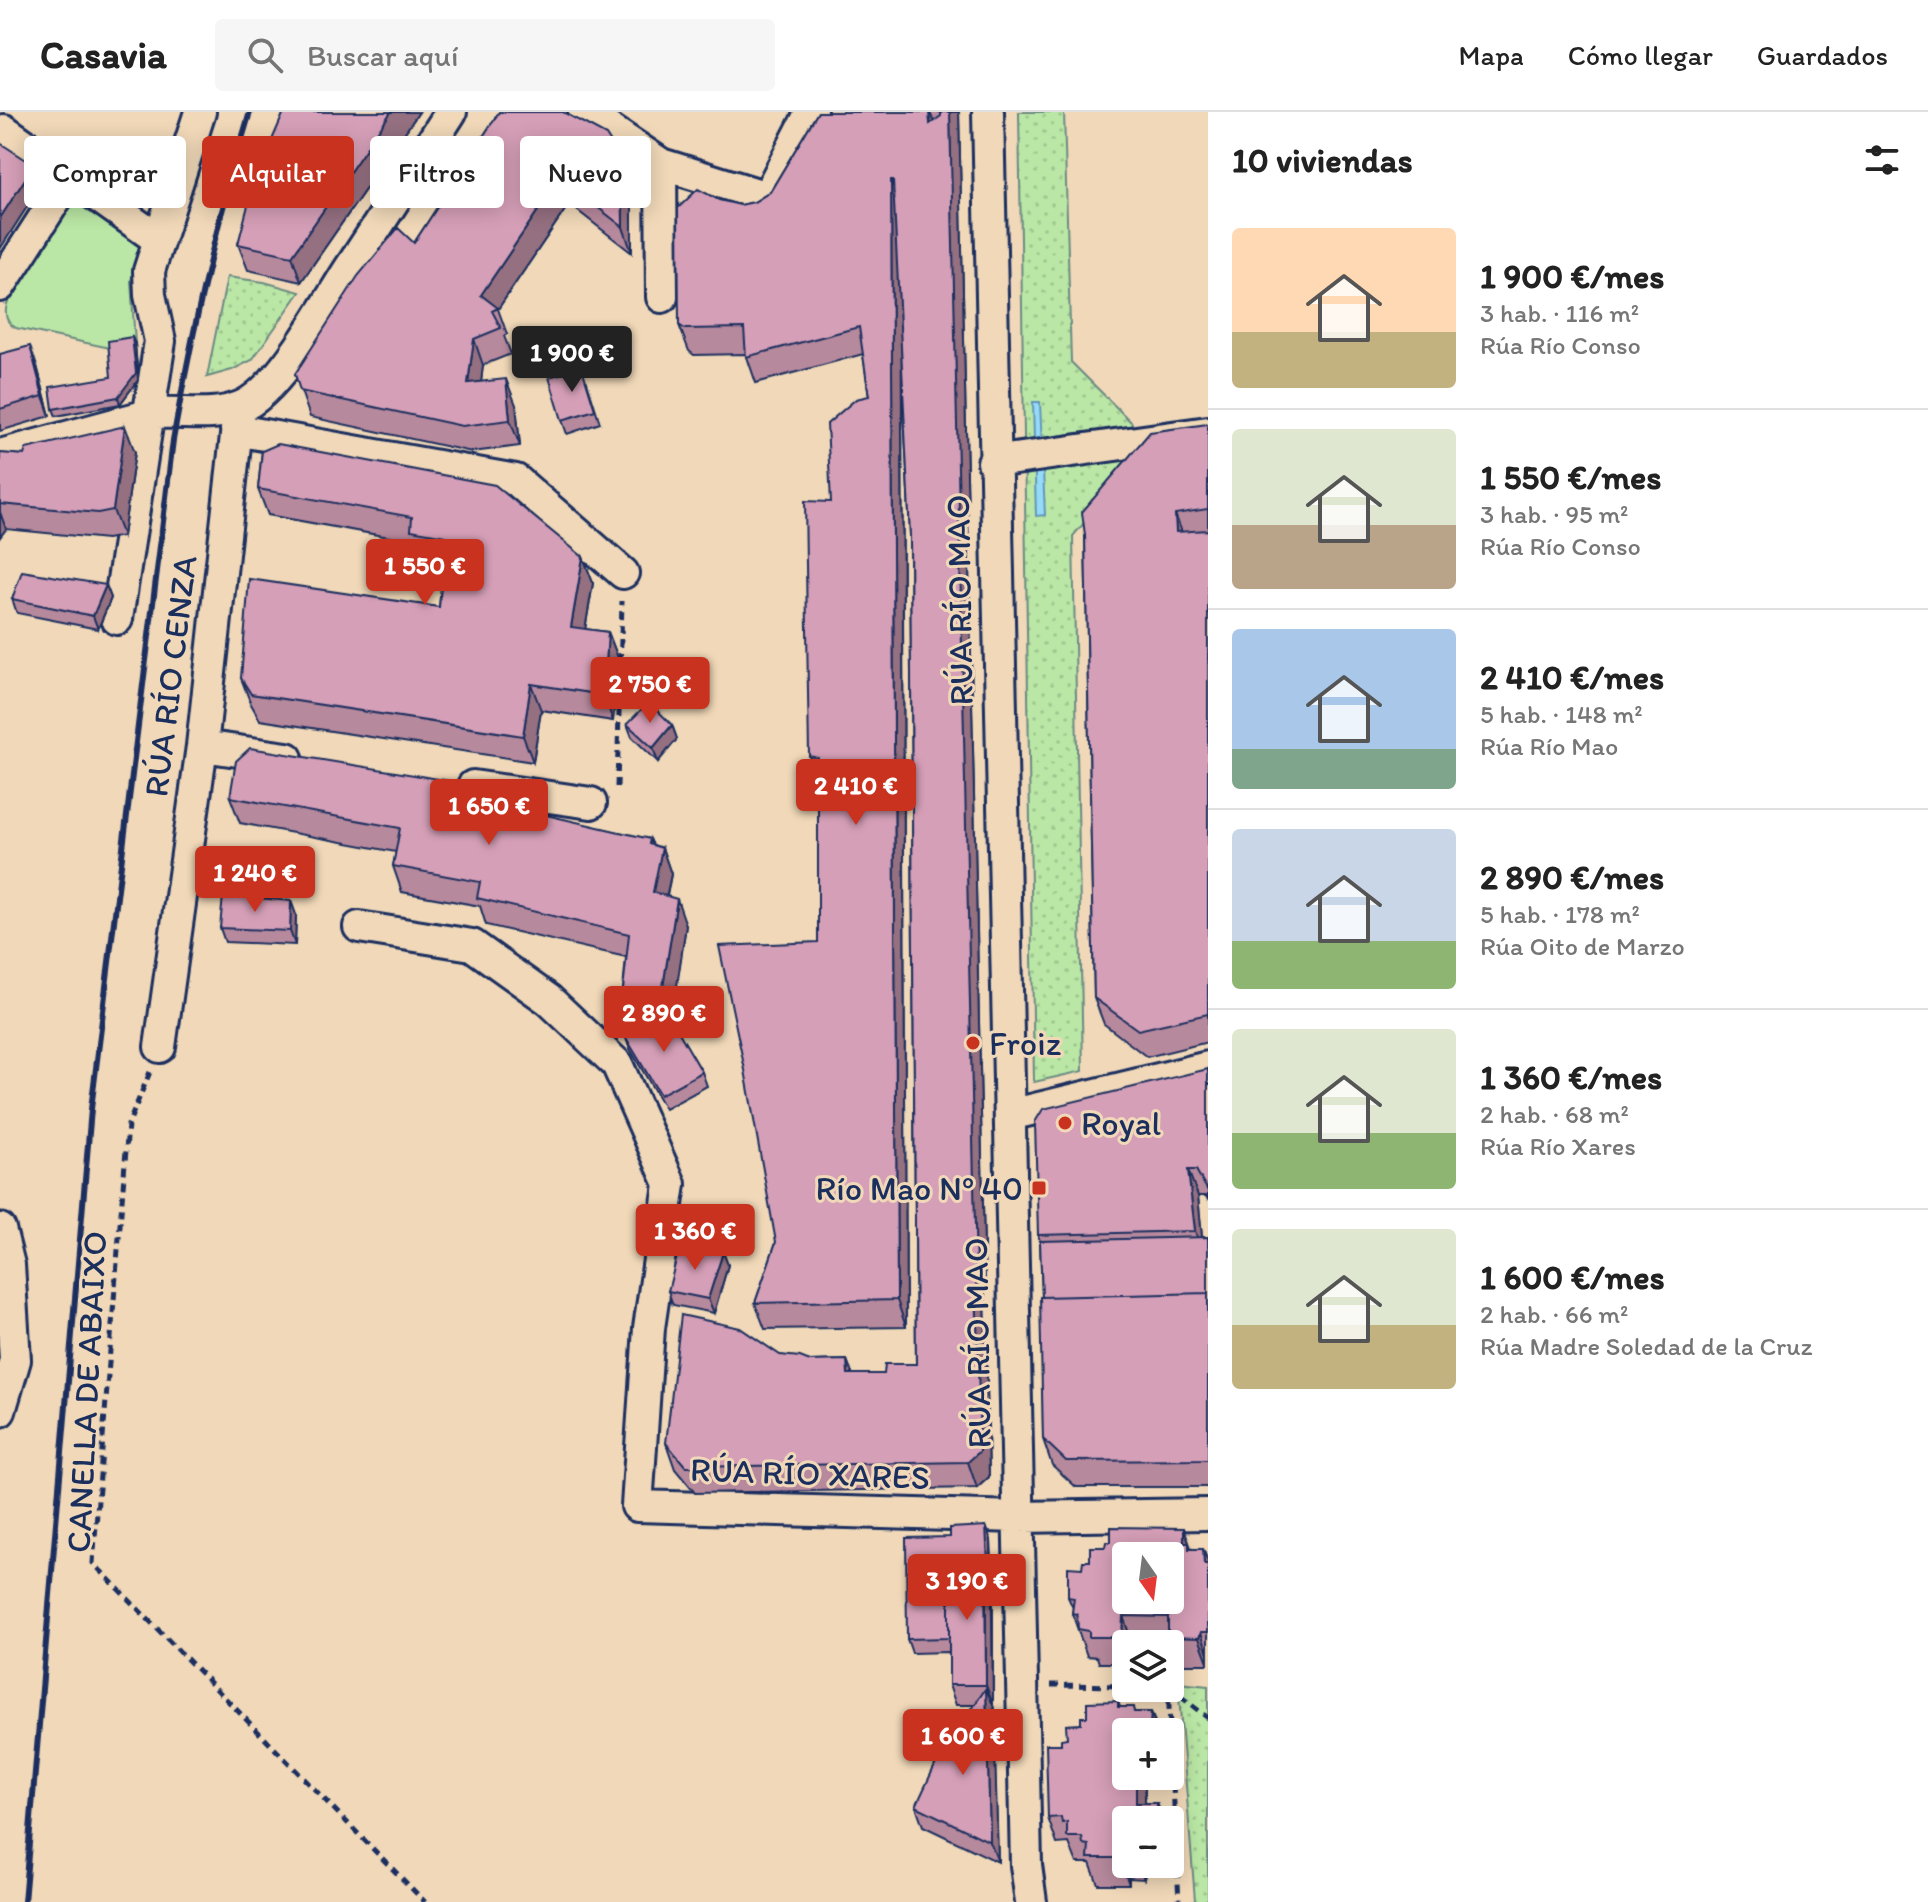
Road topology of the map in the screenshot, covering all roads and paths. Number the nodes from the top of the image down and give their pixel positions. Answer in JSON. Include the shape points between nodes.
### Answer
{"nodes":[{"id":1,"x":200,"y":112,"type":"edge"},
{"id":2,"x":451,"y":112,"type":"edge"},
{"id":3,"x":584,"y":112,"type":"edge"},
{"id":4,"x":811,"y":112,"type":"edge"},
{"id":5,"x":988,"y":112,"type":"edge"},
{"id":6,"x":4,"y":130,"type":"dead end"},
{"id":7,"x":24,"y":144,"type":"edge"},
{"id":8,"x":661,"y":164,"type":"junction"},
{"id":9,"x":50,"y":208,"type":"edge"},
{"id":10,"x":114,"y":208,"type":"edge"},
{"id":11,"x":159,"y":240,"type":"junction"},
{"id":12,"x":0,"y":286,"type":"edge"},
{"id":13,"x":662,"y":297,"type":"dead end"},
{"id":14,"x":148,"y":415,"type":"junction"},
{"id":15,"x":237,"y":419,"type":"junction"},
{"id":16,"x":1208,"y":432,"type":"edge"},
{"id":17,"x":0,"y":455,"type":"edge"},
{"id":18,"x":993,"y":462,"type":"junction"},
{"id":19,"x":623,"y":573,"type":"joint"},
{"id":20,"x":117,"y":619,"type":"dead end"},
{"id":21,"x":202,"y":746,"type":"junction"},
{"id":22,"x":311,"y":762,"type":"edge"},
{"id":23,"x":451,"y":783,"type":"edge"},
{"id":24,"x":604,"y":796,"type":"joint"},
{"id":25,"x":359,"y":927,"type":"dead end"},
{"id":26,"x":160,"y":1047,"type":"joint"},
{"id":27,"x":1208,"y":1067,"type":"edge"},
{"id":28,"x":1010,"y":1115,"type":"junction"},
{"id":29,"x":0,"y":1229,"type":"edge"},
{"id":30,"x":6,"y":1313,"type":"edge"},
{"id":31,"x":0,"y":1411,"type":"edge"},
{"id":32,"x":1208,"y":1514,"type":"edge"},
{"id":33,"x":1019,"y":1517,"type":"junction"},
{"id":34,"x":1023,"y":1685,"type":"junction"},
{"id":35,"x":1112,"y":1686,"type":"edge"},
{"id":36,"x":1184,"y":1700,"type":"edge"},
{"id":37,"x":1170,"y":1702,"type":"edge"},
{"id":38,"x":1208,"y":1718,"type":"edge"},
{"id":39,"x":425,"y":1902,"type":"edge"},
{"id":40,"x":1031,"y":1902,"type":"edge"},
{"id":41,"x":1179,"y":1902,"type":"edge"}],
"edges":[{"from":1,"to":11,"type":"street"},
{"from":2,"to":15,"type":"street","via":[[290,360]]},
{"from":3,"to":8,"type":"street"},
{"from":4,"to":8,"type":"street","via":[[767,197]]},
{"from":5,"to":18,"type":"street","name":"RÚA RÍO MAO"},
{"from":6,"to":7,"type":"street"},
{"from":8,"to":13,"type":"street"},
{"from":9,"to":12,"type":"street"},
{"from":10,"to":11,"type":"street"},
{"from":11,"to":14,"type":"street","via":[[149,271],[160,341]]},
{"from":14,"to":15,"type":"street"},
{"from":14,"to":17,"type":"street"},
{"from":14,"to":20,"type":"street"},
{"from":15,"to":19,"type":"street","via":[[516,480]]},
{"from":15,"to":21,"type":"street","name":"RÚA RÍO CENZA"},
{"from":16,"to":18,"type":"street"},
{"from":18,"to":28,"type":"street","name":"RÚA RÍO MAO"},
{"from":19,"to":24,"type":"path"},
{"from":21,"to":22,"type":"street"},
{"from":21,"to":26,"type":"street","name":"RÚA RÍO CENZA"},
{"from":23,"to":24,"type":"street"},
{"from":25,"to":33,"type":"street","name":"RÚA RÍO XARES","via":[[472,945],[549,1000],[617,1064],[670,1184],[649,1328],[637,1506]]},
{"from":26,"to":39,"type":"path","name":"CANELLA DE ABAIXO","via":[[128,1125],[93,1563]]},
{"from":27,"to":28,"type":"street"},
{"from":28,"to":33,"type":"street","name":"RÚA RÍO MAO"},
{"from":29,"to":30,"type":"street","via":[[9,1265]]},
{"from":30,"to":31,"type":"street","via":[[15,1360]]},
{"from":32,"to":33,"type":"street","name":"RÚA RÍO XARES"},
{"from":33,"to":34,"type":"street","name":"RÚA RÍO MAO"},
{"from":34,"to":35,"type":"path"},
{"from":34,"to":40,"type":"street","name":"RÚA RÍO MAO"},
{"from":36,"to":38,"type":"path"},
{"from":37,"to":41,"type":"path"}]}
